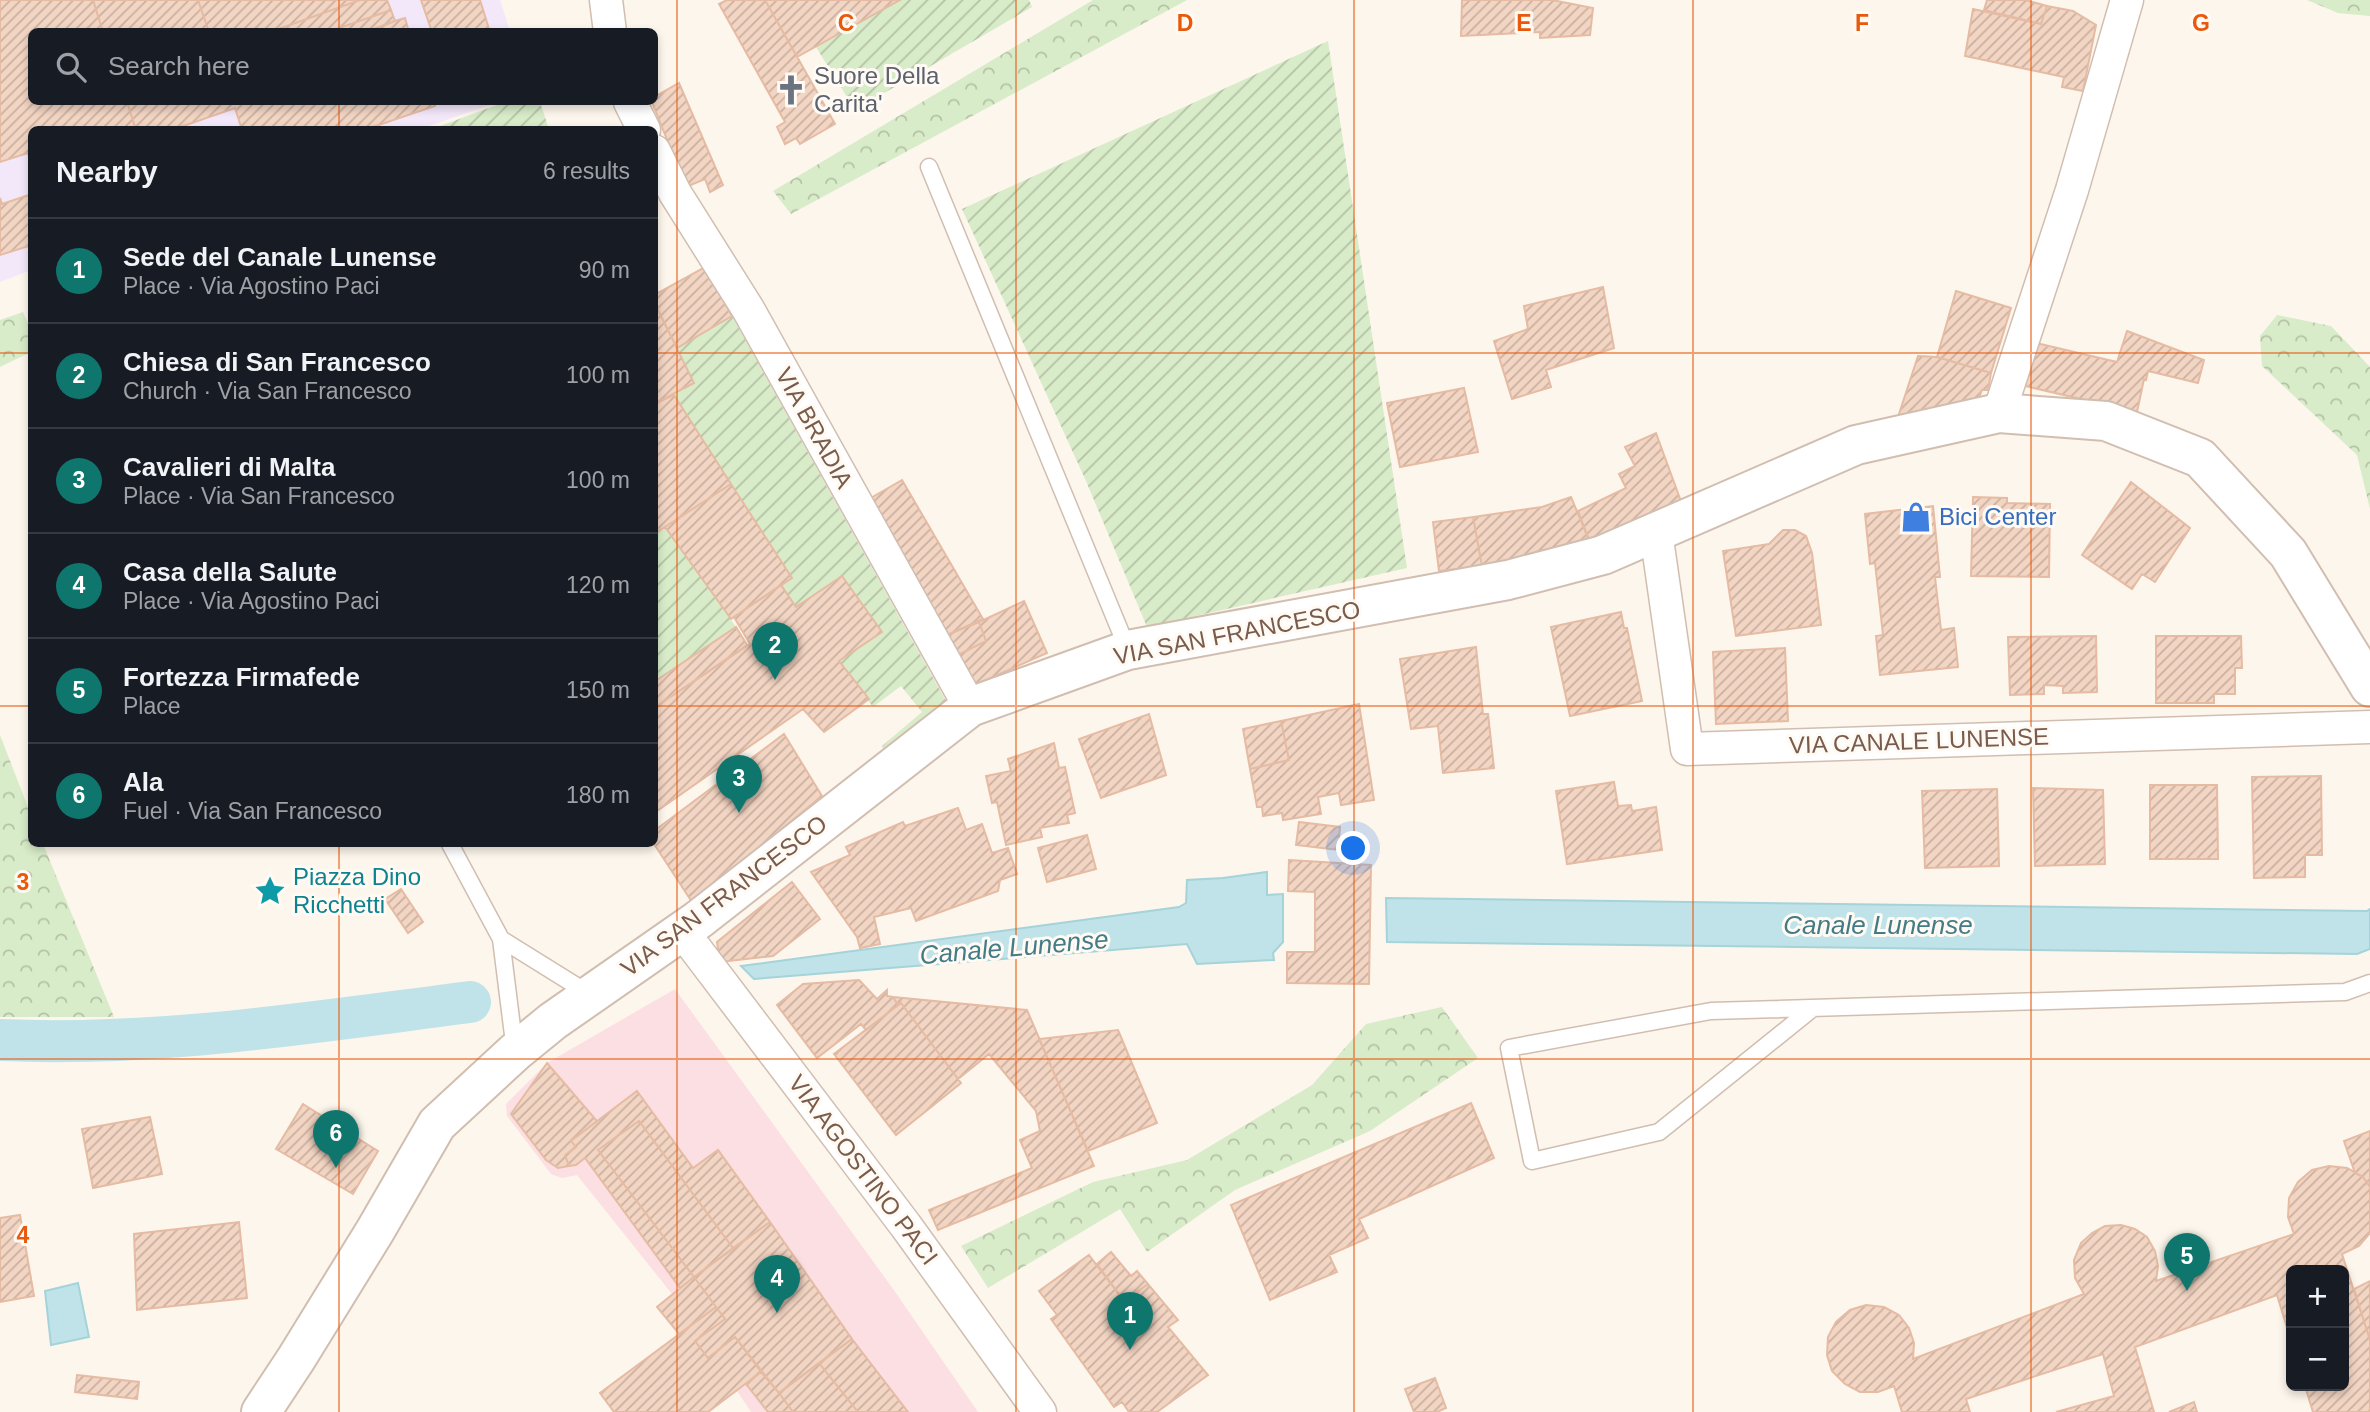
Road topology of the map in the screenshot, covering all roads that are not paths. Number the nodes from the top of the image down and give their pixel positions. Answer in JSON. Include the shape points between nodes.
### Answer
{"nodes":[{"id":1,"x":606,"y":0,"type":"edge"},
{"id":2,"x":2127,"y":0,"type":"edge"},
{"id":3,"x":610,"y":28,"type":"edge"},
{"id":4,"x":632,"y":105,"type":"edge"},
{"id":5,"x":642,"y":126,"type":"edge"},
{"id":6,"x":658,"y":159,"type":"edge"},
{"id":7,"x":929,"y":167,"type":"dead end"},
{"id":8,"x":1999,"y":412,"type":"junction"},
{"id":9,"x":1656,"y":533,"type":"junction"},
{"id":10,"x":1128,"y":650,"type":"junction"},
{"id":11,"x":2370,"y":687,"type":"edge"},
{"id":12,"x":971,"y":707,"type":"junction"},
{"id":13,"x":2370,"y":727,"type":"edge"},
{"id":14,"x":452,"y":847,"type":"edge"},
{"id":15,"x":682,"y":931,"type":"junction"},
{"id":16,"x":501,"y":939,"type":"junction"},
{"id":17,"x":2370,"y":983,"type":"edge"},
{"id":18,"x":591,"y":995,"type":"junction"},
{"id":19,"x":1813,"y":1008,"type":"junction"},
{"id":20,"x":515,"y":1052,"type":"junction"},
{"id":21,"x":261,"y":1412,"type":"edge"},
{"id":22,"x":1040,"y":1412,"type":"edge"}],
"edges":[{"from":1,"to":3,"type":"street"},
{"from":2,"to":8,"type":"street"},
{"from":4,"to":5,"type":"street"},
{"from":6,"to":12,"type":"street","name":"VIA BRADIA","via":[[748,309]]},
{"from":7,"to":10,"type":"lane"},
{"from":8,"to":9,"type":"street","name":"VIA SAN FRANCESCO","via":[[1856,445]]},
{"from":8,"to":11,"type":"street","name":"VIA SAN FRANCESCO","via":[[2106,421],[2200,458],[2288,553]]},
{"from":9,"to":10,"type":"street","name":"VIA SAN FRANCESCO","via":[[1603,555],[1507,580]]},
{"from":9,"to":13,"type":"street","name":"VIA CANALE LUNENSE","via":[[1687,749]]},
{"from":10,"to":12,"type":"street","name":"VIA SAN FRANCESCO"},
{"from":12,"to":15,"type":"street","name":"VIA SAN FRANCESCO"},
{"from":14,"to":16,"type":"lane"},
{"from":15,"to":18,"type":"street","name":"VIA SAN FRANCESCO"},
{"from":15,"to":22,"type":"street","name":"VIA AGOSTINO PACI","via":[[906,1226]]},
{"from":16,"to":18,"type":"lane"},
{"from":16,"to":20,"type":"lane"},
{"from":17,"to":19,"type":"lane","via":[[2345,992]]},
{"from":18,"to":20,"type":"street","name":"VIA SAN FRANCESCO"},
{"from":19,"to":19,"type":"lane","via":[[1711,1011],[1509,1048],[1532,1161],[1659,1132]]},
{"from":20,"to":21,"type":"street","name":"VIA SAN FRANCESCO","via":[[438,1124]]}]}
